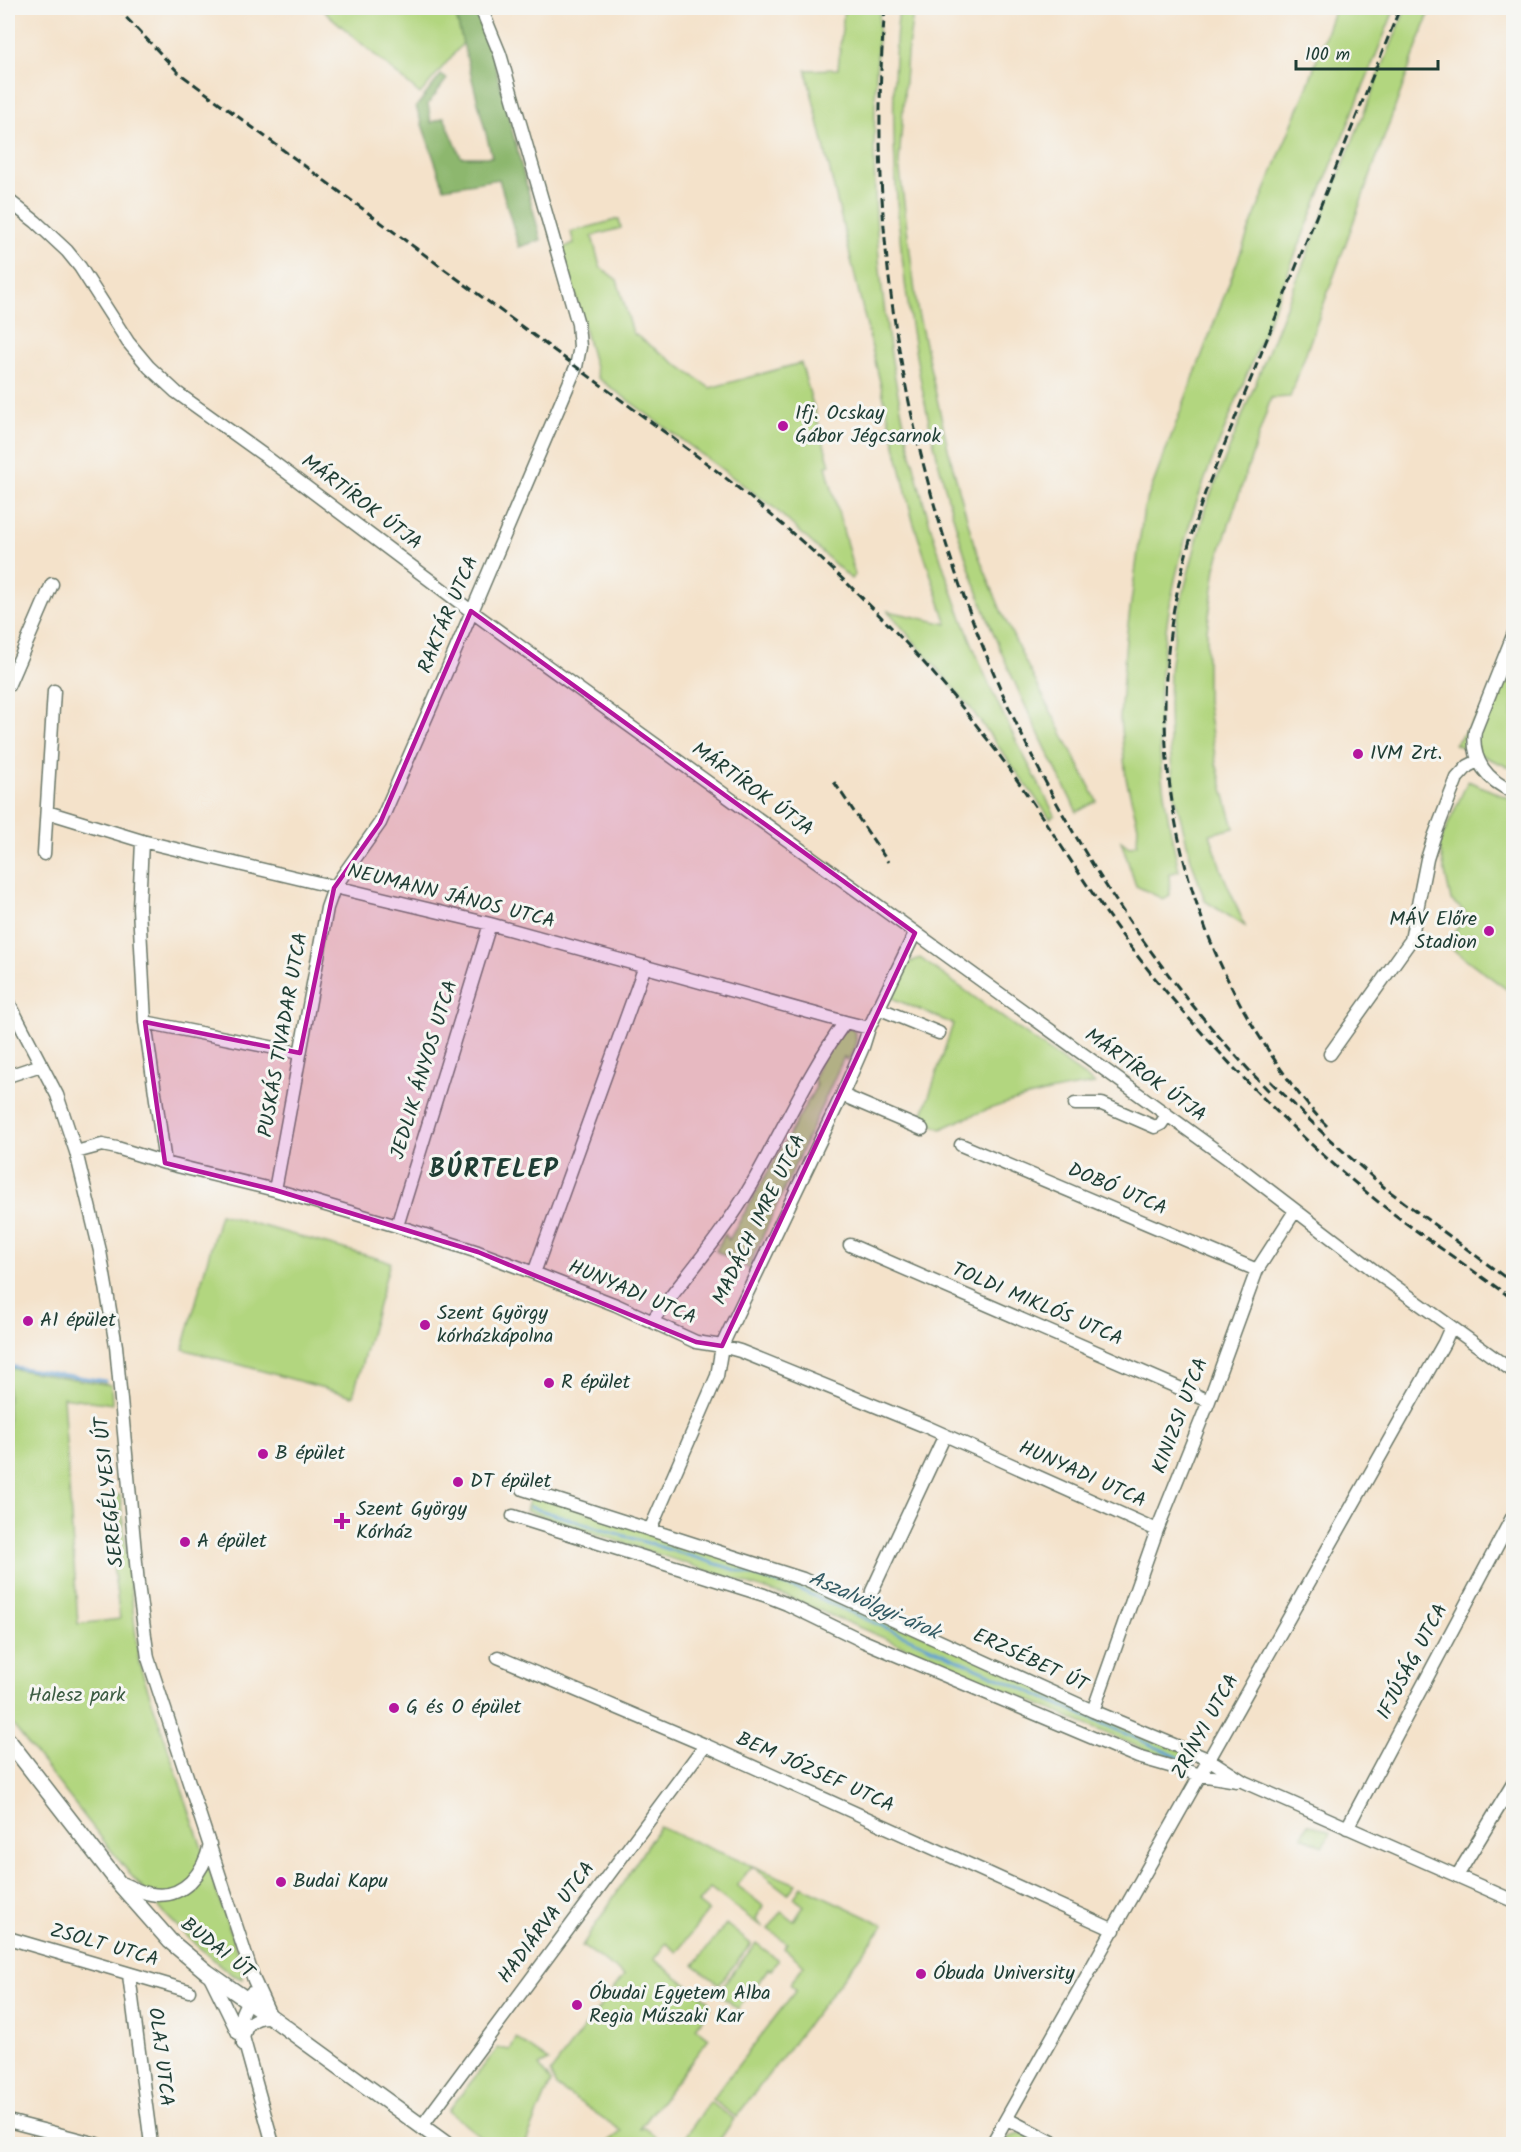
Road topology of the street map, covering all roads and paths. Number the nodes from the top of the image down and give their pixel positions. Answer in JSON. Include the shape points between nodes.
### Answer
{"nodes":[{"id":1,"x":481,"y":8,"type":"edge"},
{"id":2,"x":8,"y":200,"type":"edge"},
{"id":3,"x":52,"y":584,"type":"dead end"},
{"id":4,"x":471,"y":611,"type":"junction"},
{"id":5,"x":1514,"y":633,"type":"edge"},
{"id":6,"x":8,"y":686,"type":"edge"},
{"id":7,"x":54,"y":691,"type":"dead end"},
{"id":8,"x":1478,"y":761,"type":"junction"},
{"id":9,"x":1514,"y":792,"type":"edge"},
{"id":10,"x":48,"y":812,"type":"junction"},
{"id":11,"x":142,"y":841,"type":"junction"},
{"id":12,"x":44,"y":854,"type":"dead end"},
{"id":13,"x":334,"y":888,"type":"junction"},
{"id":14,"x":490,"y":924,"type":"junction"},
{"id":15,"x":915,"y":933,"type":"junction"},
{"id":16,"x":645,"y":966,"type":"junction"},
{"id":17,"x":8,"y":1001,"type":"edge"},
{"id":18,"x":878,"y":1008,"type":"junction"},
{"id":19,"x":146,"y":1022,"type":"junction"},
{"id":20,"x":845,"y":1022,"type":"junction"},
{"id":21,"x":869,"y":1028,"type":"junction"},
{"id":22,"x":939,"y":1033,"type":"dead end"},
{"id":23,"x":300,"y":1053,"type":"junction"},
{"id":24,"x":1330,"y":1054,"type":"dead end"},
{"id":25,"x":41,"y":1065,"type":"junction"},
{"id":26,"x":8,"y":1076,"type":"edge"},
{"id":27,"x":842,"y":1095,"type":"junction"},
{"id":28,"x":1075,"y":1104,"type":"dead end"},
{"id":29,"x":1167,"y":1115,"type":"junction"},
{"id":30,"x":922,"y":1129,"type":"dead end"},
{"id":31,"x":961,"y":1145,"type":"dead end"},
{"id":32,"x":76,"y":1152,"type":"junction"},
{"id":33,"x":165,"y":1163,"type":"junction"},
{"id":34,"x":275,"y":1190,"type":"junction"},
{"id":35,"x":1295,"y":1211,"type":"junction"},
{"id":36,"x":397,"y":1226,"type":"junction"},
{"id":37,"x":850,"y":1245,"type":"dead end"},
{"id":38,"x":1257,"y":1270,"type":"junction"},
{"id":39,"x":534,"y":1273,"type":"junction"},
{"id":40,"x":652,"y":1321,"type":"junction"},
{"id":41,"x":1451,"y":1327,"type":"junction"},
{"id":42,"x":722,"y":1346,"type":"junction"},
{"id":43,"x":1514,"y":1372,"type":"edge"},
{"id":44,"x":1209,"y":1401,"type":"junction"},
{"id":45,"x":945,"y":1435,"type":"junction"},
{"id":46,"x":523,"y":1489,"type":"dead end"},
{"id":47,"x":1514,"y":1514,"type":"edge"},
{"id":48,"x":513,"y":1516,"type":"dead end"},
{"id":49,"x":650,"y":1530,"type":"junction"},
{"id":50,"x":1157,"y":1530,"type":"junction"},
{"id":51,"x":869,"y":1609,"type":"junction"},
{"id":52,"x":498,"y":1657,"type":"dead end"},
{"id":53,"x":1093,"y":1711,"type":"junction"},
{"id":54,"x":8,"y":1740,"type":"edge"},
{"id":55,"x":705,"y":1745,"type":"junction"},
{"id":56,"x":1210,"y":1760,"type":"junction"},
{"id":57,"x":1201,"y":1775,"type":"junction"},
{"id":58,"x":1244,"y":1782,"type":"junction"},
{"id":59,"x":1514,"y":1782,"type":"edge"},
{"id":60,"x":1347,"y":1828,"type":"junction"},
{"id":61,"x":210,"y":1842,"type":"junction"},
{"id":62,"x":1457,"y":1876,"type":"junction"},
{"id":63,"x":118,"y":1882,"type":"junction"},
{"id":64,"x":1514,"y":1901,"type":"edge"},
{"id":65,"x":1114,"y":1930,"type":"junction"},
{"id":66,"x":8,"y":1938,"type":"edge"},
{"id":67,"x":207,"y":1972,"type":"junction"},
{"id":68,"x":129,"y":1975,"type":"junction"},
{"id":69,"x":254,"y":1980,"type":"junction"},
{"id":70,"x":189,"y":1991,"type":"dead end"},
{"id":71,"x":248,"y":2000,"type":"junction"},
{"id":72,"x":271,"y":2016,"type":"junction"},
{"id":73,"x":243,"y":2044,"type":"junction"},
{"id":74,"x":1006,"y":2119,"type":"junction"},
{"id":75,"x":8,"y":2121,"type":"edge"},
{"id":76,"x":422,"y":2126,"type":"junction"},
{"id":77,"x":97,"y":2145,"type":"edge"},
{"id":78,"x":151,"y":2145,"type":"edge"},
{"id":79,"x":273,"y":2145,"type":"edge"},
{"id":80,"x":446,"y":2145,"type":"edge"},
{"id":81,"x":992,"y":2145,"type":"edge"},
{"id":82,"x":1056,"y":2145,"type":"edge"}],
"edges":[{"from":1,"to":4,"type":"street","name":"RAKTÁR UTCA","via":[[500,54],[578,324],[580,347],[576,367]]},
{"from":2,"to":4,"type":"street","name":"MÁRTÍROK ÚTJA","via":[[73,259],[149,368]]},
{"from":3,"to":6,"type":"street"},
{"from":4,"to":13,"type":"street","name":"RAKTÁR UTCA","via":[[380,823]]},
{"from":4,"to":15,"type":"street","name":"MÁRTÍROK ÚTJA"},
{"from":5,"to":8,"type":"street","via":[[1475,731]]},
{"from":7,"to":10,"type":"street"},
{"from":8,"to":9,"type":"street","via":[[1488,777]]},
{"from":8,"to":24,"type":"street","via":[[1457,778],[1434,837],[1412,940]]},
{"from":10,"to":11,"type":"street","name":"NEUMANN JÁNOS UTCA"},
{"from":10,"to":12,"type":"street"},
{"from":11,"to":13,"type":"street","name":"NEUMANN JÁNOS UTCA"},
{"from":11,"to":19,"type":"street","via":[[139,908]]},
{"from":13,"to":14,"type":"street","name":"NEUMANN JÁNOS UTCA"},
{"from":13,"to":23,"type":"street","name":"PUSKÁS TIVADAR UTCA"},
{"from":14,"to":16,"type":"street","name":"NEUMANN JÁNOS UTCA"},
{"from":14,"to":36,"type":"street","name":"JEDLIK ÁNYOS UTCA"},
{"from":15,"to":18,"type":"street","name":"MADÁCH IMRE UTCA"},
{"from":15,"to":29,"type":"street","name":"MÁRTÍROK ÚTJA"},
{"from":16,"to":20,"type":"street","name":"NEUMANN JÁNOS UTCA"},
{"from":16,"to":39,"type":"street"},
{"from":17,"to":25,"type":"street","name":"SEREGÉLYESI ÚT"},
{"from":18,"to":21,"type":"street","name":"MADÁCH IMRE UTCA"},
{"from":18,"to":22,"type":"street"},
{"from":19,"to":23,"type":"street"},
{"from":19,"to":33,"type":"street"},
{"from":20,"to":21,"type":"street"},
{"from":20,"to":40,"type":"street","name":"MADÁCH IMRE UTCA","via":[[812,1072],[751,1186]]},
{"from":21,"to":27,"type":"street","name":"MADÁCH IMRE UTCA"},
{"from":23,"to":34,"type":"street","name":"PUSKÁS TIVADAR UTCA"},
{"from":25,"to":26,"type":"street"},
{"from":25,"to":32,"type":"street","name":"SEREGÉLYESI ÚT","via":[[57,1095]]},
{"from":27,"to":30,"type":"street"},
{"from":27,"to":42,"type":"street","name":"MADÁCH IMRE UTCA"},
{"from":28,"to":29,"type":"street","via":[[1102,1104],[1155,1126]]},
{"from":29,"to":35,"type":"street","name":"MÁRTÍROK ÚTJA"},
{"from":31,"to":38,"type":"street","name":"DOBÓ UTCA"},
{"from":32,"to":33,"type":"street","name":"HUNYADI UTCA","via":[[102,1145]]},
{"from":32,"to":61,"type":"street","name":"SEREGÉLYESI ÚT","via":[[100,1251],[117,1346],[151,1672]]},
{"from":33,"to":34,"type":"street","name":"HUNYADI UTCA"},
{"from":34,"to":36,"type":"street","name":"HUNYADI UTCA"},
{"from":35,"to":38,"type":"street","name":"KINIZSI UTCA"},
{"from":35,"to":41,"type":"street","name":"MÁRTÍROK ÚTJA"},
{"from":36,"to":39,"type":"street","name":"HUNYADI UTCA"},
{"from":37,"to":44,"type":"street","name":"TOLDI MIKLÓS UTCA"},
{"from":38,"to":44,"type":"street","name":"KINIZSI UTCA"},
{"from":39,"to":40,"type":"street","name":"HUNYADI UTCA"},
{"from":40,"to":42,"type":"street","name":"HUNYADI UTCA","via":[[696,1342]]},
{"from":41,"to":43,"type":"street","name":"MÁRTÍROK ÚTJA"},
{"from":41,"to":56,"type":"street","name":"ZRÍNYI UTCA"},
{"from":42,"to":45,"type":"street","name":"HUNYADI UTCA"},
{"from":42,"to":49,"type":"street","name":"MADÁCH IMRE UTCA","via":[[717,1376]]},
{"from":44,"to":50,"type":"street","name":"KINIZSI UTCA"},
{"from":45,"to":50,"type":"street","name":"HUNYADI UTCA"},
{"from":45,"to":51,"type":"street","via":[[872,1591]]},
{"from":46,"to":49,"type":"street","name":"ERZSÉBET ÚT"},
{"from":47,"to":60,"type":"street","name":"IFJÚSÁG UTCA"},
{"from":48,"to":57,"type":"street","name":"ERZSÉBET ÚT","via":[[764,1595],[1138,1757]]},
{"from":49,"to":51,"type":"street","name":"ERZSÉBET ÚT","via":[[789,1574]]},
{"from":50,"to":53,"type":"street","name":"KINIZSI UTCA"},
{"from":51,"to":53,"type":"street","name":"ERZSÉBET ÚT"},
{"from":52,"to":55,"type":"street","name":"BEM JÓZSEF UTCA"},
{"from":53,"to":56,"type":"street","name":"ERZSÉBET ÚT"},
{"from":54,"to":63,"type":"main road","name":"BUDAI ÚT"},
{"from":55,"to":65,"type":"street","name":"BEM JÓZSEF UTCA"},
{"from":55,"to":76,"type":"street","name":"HADIÁRVA UTCA"},
{"from":56,"to":57,"type":"street","name":"ZRÍNYI UTCA"},
{"from":56,"to":58,"type":"street","name":"ERZSÉBET ÚT"},
{"from":57,"to":58,"type":"street","name":"ERZSÉBET ÚT"},
{"from":57,"to":65,"type":"street","name":"ZRÍNYI UTCA"},
{"from":58,"to":60,"type":"street","name":"ERZSÉBET ÚT"},
{"from":59,"to":62,"type":"street"},
{"from":60,"to":62,"type":"street","name":"ERZSÉBET ÚT"},
{"from":61,"to":63,"type":"street","via":[[199,1874],[180,1889],[153,1894]]},
{"from":61,"to":69,"type":"street","name":"SEREGÉLYESI ÚT"},
{"from":62,"to":64,"type":"street","name":"ERZSÉBET ÚT"},
{"from":63,"to":67,"type":"main road","name":"BUDAI ÚT","via":[[170,1941]]},
{"from":65,"to":74,"type":"street","name":"ZRÍNYI UTCA"},
{"from":66,"to":68,"type":"street","name":"ZSOLT UTCA"},
{"from":67,"to":71,"type":"main road","name":"BUDAI ÚT"},
{"from":67,"to":73,"type":"street"},
{"from":68,"to":70,"type":"street","name":"ZSOLT UTCA"},
{"from":68,"to":78,"type":"street","name":"OLAJ UTCA"},
{"from":69,"to":71,"type":"street"},
{"from":69,"to":72,"type":"street","name":"SEREGÉLYESI ÚT"},
{"from":71,"to":72,"type":"main road","name":"BUDAI ÚT"},
{"from":71,"to":73,"type":"street","via":[[240,2019]]},
{"from":72,"to":73,"type":"street","via":[[250,2022],[244,2030]]},
{"from":72,"to":76,"type":"main road","name":"BUDAI ÚT"},
{"from":73,"to":79,"type":"street"},
{"from":74,"to":81,"type":"street","name":"ZRÍNYI UTCA"},
{"from":74,"to":82,"type":"street"},
{"from":75,"to":77,"type":"street"},
{"from":76,"to":80,"type":"main road","name":"BUDAI ÚT"}]}
